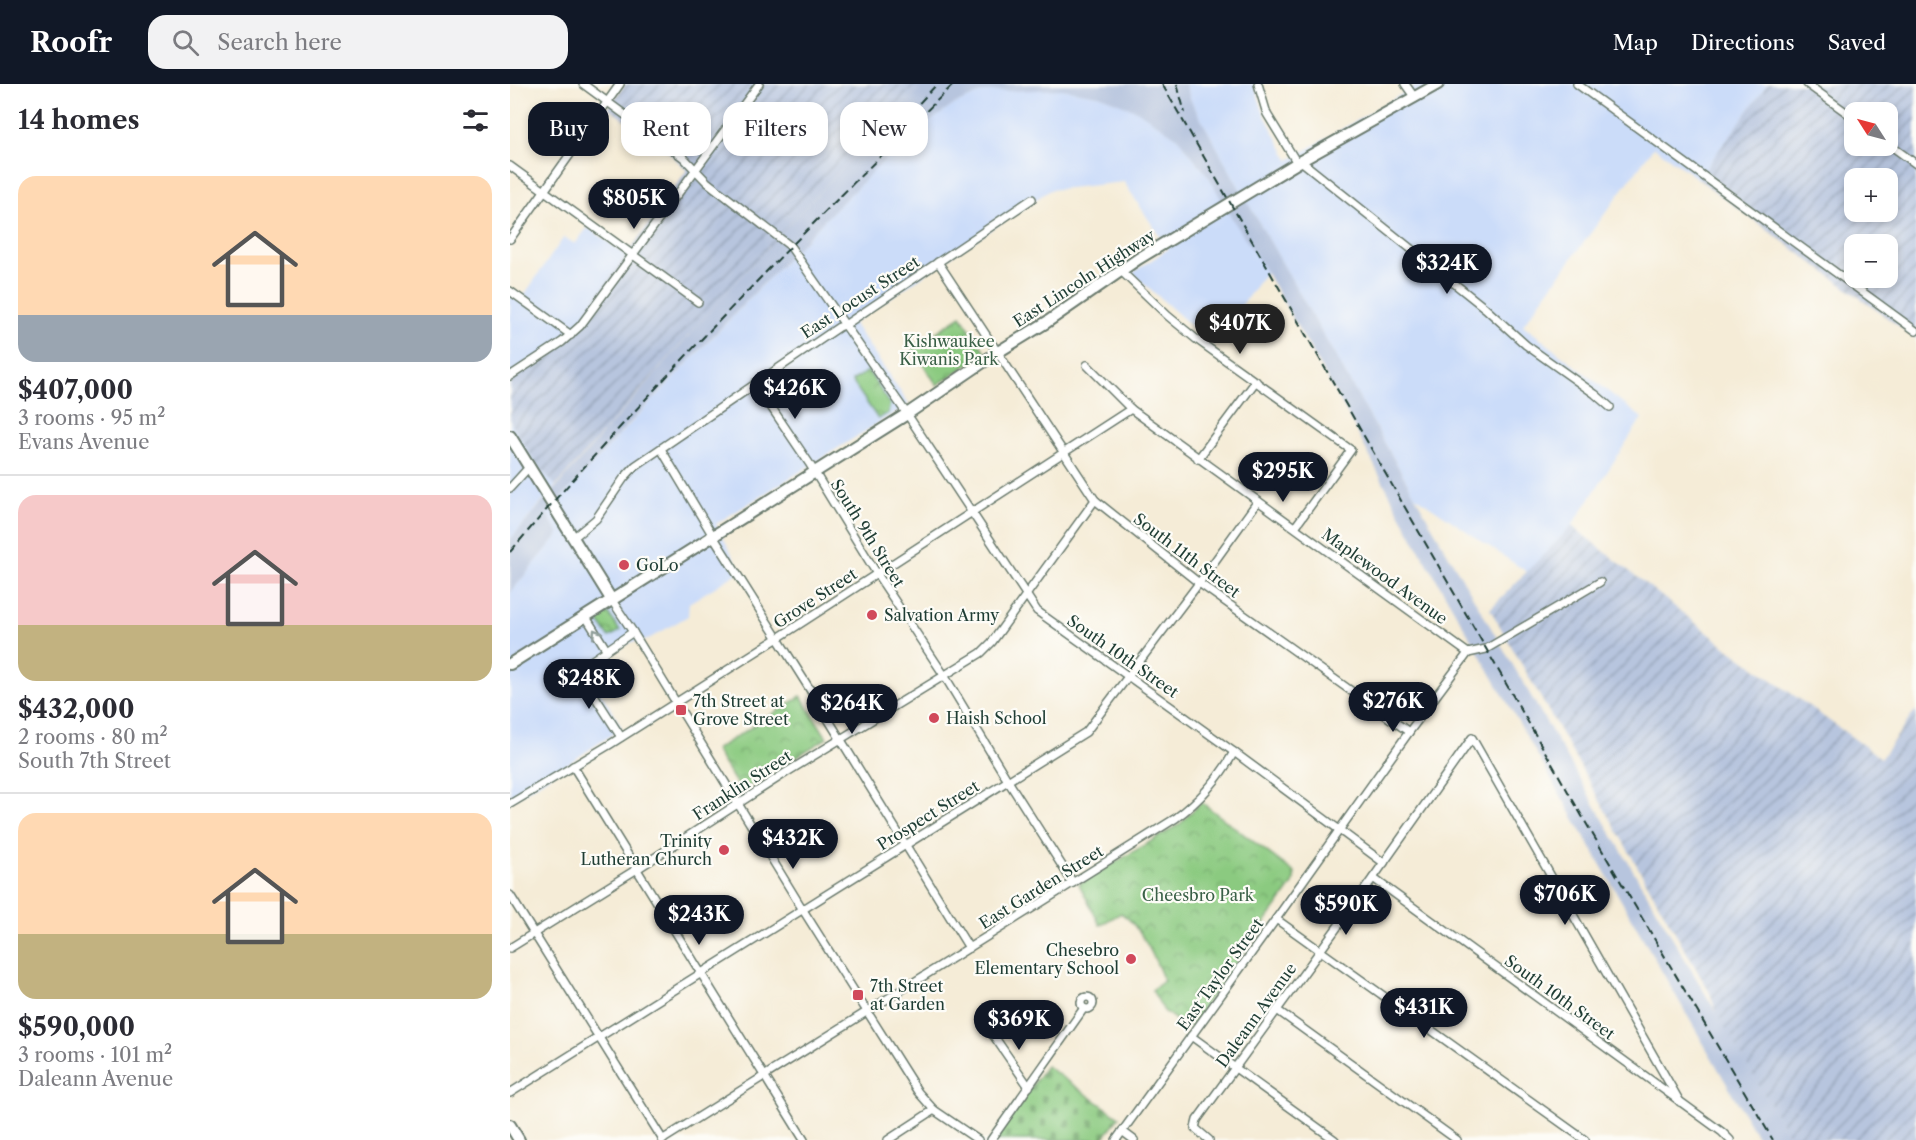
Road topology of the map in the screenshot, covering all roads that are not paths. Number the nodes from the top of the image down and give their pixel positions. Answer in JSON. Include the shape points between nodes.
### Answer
{"nodes":[{"id":1,"x":582,"y":84,"type":"edge"},
{"id":2,"x":620,"y":84,"type":"edge"},
{"id":3,"x":759,"y":84,"type":"edge"},
{"id":4,"x":1258,"y":84,"type":"edge"},
{"id":5,"x":1406,"y":84,"type":"edge"},
{"id":6,"x":1438,"y":84,"type":"edge"},
{"id":7,"x":1577,"y":84,"type":"edge"},
{"id":8,"x":1807,"y":84,"type":"edge"},
{"id":9,"x":1415,"y":98,"type":"junction"},
{"id":10,"x":607,"y":102,"type":"joint"},
{"id":11,"x":609,"y":103,"type":"edge"},
{"id":12,"x":1844,"y":111,"type":"edge"},
{"id":13,"x":1898,"y":150,"type":"edge"},
{"id":14,"x":569,"y":156,"type":"edge"},
{"id":15,"x":1299,"y":162,"type":"junction"},
{"id":16,"x":1916,"y":164,"type":"edge"},
{"id":17,"x":510,"y":166,"type":"edge"},
{"id":18,"x":695,"y":169,"type":"junction"},
{"id":19,"x":545,"y":191,"type":"junction"},
{"id":20,"x":1032,"y":199,"type":"dead end"},
{"id":21,"x":510,"y":239,"type":"edge"},
{"id":22,"x":631,"y":255,"type":"junction"},
{"id":23,"x":938,"y":262,"type":"junction"},
{"id":24,"x":1120,"y":270,"type":"junction"},
{"id":25,"x":510,"y":291,"type":"edge"},
{"id":26,"x":698,"y":302,"type":"dead end"},
{"id":27,"x":845,"y":325,"type":"junction"},
{"id":28,"x":1916,"y":331,"type":"edge"},
{"id":29,"x":571,"y":335,"type":"junction"},
{"id":30,"x":998,"y":352,"type":"junction"},
{"id":31,"x":1087,"y":365,"type":"dead end"},
{"id":32,"x":510,"y":376,"type":"edge"},
{"id":33,"x":1256,"y":381,"type":"junction"},
{"id":34,"x":755,"y":383,"type":"junction"},
{"id":35,"x":1610,"y":406,"type":"dead end"},
{"id":36,"x":1131,"y":410,"type":"junction"},
{"id":37,"x":907,"y":414,"type":"junction"},
{"id":38,"x":510,"y":436,"type":"edge"},
{"id":39,"x":661,"y":448,"type":"junction"},
{"id":40,"x":1065,"y":453,"type":"junction"},
{"id":41,"x":1198,"y":459,"type":"junction"},
{"id":42,"x":530,"y":466,"type":"junction"},
{"id":43,"x":814,"y":471,"type":"junction"},
{"id":44,"x":510,"y":488,"type":"edge"},
{"id":45,"x":1095,"y":501,"type":"junction"},
{"id":46,"x":1258,"y":501,"type":"junction"},
{"id":47,"x":972,"y":514,"type":"junction"},
{"id":48,"x":1295,"y":527,"type":"junction"},
{"id":49,"x":713,"y":536,"type":"junction"},
{"id":50,"x":573,"y":538,"type":"junction"},
{"id":51,"x":877,"y":574,"type":"junction"},
{"id":52,"x":1600,"y":582,"type":"dead end"},
{"id":53,"x":1199,"y":583,"type":"junction"},
{"id":54,"x":1026,"y":596,"type":"junction"},
{"id":55,"x":611,"y":599,"type":"junction"},
{"id":56,"x":586,"y":616,"type":"junction"},
{"id":57,"x":633,"y":632,"type":"junction"},
{"id":58,"x":778,"y":638,"type":"junction"},
{"id":59,"x":606,"y":649,"type":"junction"},
{"id":60,"x":1468,"y":653,"type":"junction"},
{"id":61,"x":510,"y":664,"type":"edge"},
{"id":62,"x":944,"y":675,"type":"junction"},
{"id":63,"x":1128,"y":676,"type":"junction"},
{"id":64,"x":676,"y":703,"type":"junction"},
{"id":65,"x":1408,"y":732,"type":"junction"},
{"id":66,"x":621,"y":737,"type":"junction"},
{"id":67,"x":841,"y":740,"type":"junction"},
{"id":68,"x":1234,"y":752,"type":"junction"},
{"id":69,"x":573,"y":766,"type":"junction"},
{"id":70,"x":1008,"y":781,"type":"junction"},
{"id":71,"x":738,"y":803,"type":"junction"},
{"id":72,"x":510,"y":804,"type":"edge"},
{"id":73,"x":1339,"y":830,"type":"junction"},
{"id":74,"x":904,"y":845,"type":"junction"},
{"id":75,"x":1384,"y":862,"type":"junction"},
{"id":76,"x":637,"y":870,"type":"junction"},
{"id":77,"x":1373,"y":878,"type":"junction"},
{"id":78,"x":1074,"y":882,"type":"junction"},
{"id":79,"x":510,"y":895,"type":"edge"},
{"id":80,"x":803,"y":910,"type":"junction"},
{"id":81,"x":1276,"y":919,"type":"junction"},
{"id":82,"x":535,"y":933,"type":"junction"},
{"id":83,"x":510,"y":948,"type":"edge"},
{"id":84,"x":969,"y":948,"type":"junction"},
{"id":85,"x":1321,"y":950,"type":"junction"},
{"id":86,"x":701,"y":973,"type":"junction"},
{"id":87,"x":1084,"y":1008,"type":"dead end"},
{"id":88,"x":1277,"y":1010,"type":"junction"},
{"id":89,"x":868,"y":1012,"type":"junction"},
{"id":90,"x":989,"y":1029,"type":"dead end"},
{"id":91,"x":1191,"y":1036,"type":"junction"},
{"id":92,"x":600,"y":1037,"type":"junction"},
{"id":93,"x":1234,"y":1069,"type":"junction"},
{"id":94,"x":764,"y":1076,"type":"junction"},
{"id":95,"x":1029,"y":1087,"type":"junction"},
{"id":96,"x":510,"y":1093,"type":"edge"},
{"id":97,"x":1680,"y":1102,"type":"junction"},
{"id":98,"x":934,"y":1110,"type":"junction"},
{"id":99,"x":510,"y":1125,"type":"edge"},
{"id":100,"x":1122,"y":1131,"type":"junction"},
{"id":101,"x":1573,"y":1132,"type":"junction"},
{"id":102,"x":519,"y":1140,"type":"edge"},
{"id":103,"x":662,"y":1140,"type":"edge"},
{"id":104,"x":804,"y":1140,"type":"edge"},
{"id":105,"x":888,"y":1140,"type":"edge"},
{"id":106,"x":978,"y":1140,"type":"edge"},
{"id":107,"x":991,"y":1140,"type":"edge"},
{"id":108,"x":1116,"y":1140,"type":"edge"},
{"id":109,"x":1134,"y":1140,"type":"edge"},
{"id":110,"x":1209,"y":1140,"type":"edge"},
{"id":111,"x":1335,"y":1140,"type":"edge"},
{"id":112,"x":1457,"y":1140,"type":"edge"},
{"id":113,"x":1567,"y":1140,"type":"edge"},
{"id":114,"x":1585,"y":1140,"type":"edge"},
{"id":115,"x":1730,"y":1140,"type":"edge"}],
"edges":[{"from":1,"to":10,"type":"street","name":"South 10th Street"},
{"from":2,"to":10,"type":"street"},
{"from":3,"to":18,"type":"street"},
{"from":4,"to":15,"type":"street","via":[[1267,114]]},
{"from":5,"to":9,"type":"street"},
{"from":6,"to":9,"type":"main road","name":"East Lincoln Highway"},
{"from":7,"to":28,"type":"street"},
{"from":8,"to":12,"type":"street"},
{"from":9,"to":15,"type":"main road","name":"East Lincoln Highway"},
{"from":11,"to":18,"type":"street","name":"South 10th Street"},
{"from":13,"to":16,"type":"street"},
{"from":14,"to":19,"type":"street"},
{"from":15,"to":24,"type":"main road","name":"East Lincoln Highway"},
{"from":15,"to":35,"type":"street","via":[[1485,308],[1526,345]]},
{"from":17,"to":19,"type":"street"},
{"from":18,"to":22,"type":"street"},
{"from":18,"to":27,"type":"street","name":"South 10th Street","via":[[790,246]]},
{"from":19,"to":21,"type":"street"},
{"from":19,"to":22,"type":"street"},
{"from":20,"to":23,"type":"street","name":"East Locust Street"},
{"from":22,"to":26,"type":"street"},
{"from":22,"to":29,"type":"street"},
{"from":23,"to":27,"type":"street","name":"East Locust Street"},
{"from":23,"to":30,"type":"street","name":"South 11th Street"},
{"from":24,"to":30,"type":"main road","name":"East Lincoln Highway"},
{"from":24,"to":33,"type":"street","via":[[1196,339]]},
{"from":25,"to":29,"type":"street"},
{"from":27,"to":34,"type":"street","name":"East Locust Street"},
{"from":27,"to":37,"type":"street","name":"South 10th Street"},
{"from":29,"to":32,"type":"street"},
{"from":30,"to":37,"type":"main road","name":"East Lincoln Highway"},
{"from":30,"to":40,"type":"street","name":"South 11th Street"},
{"from":31,"to":36,"type":"street","name":"Maplewood Avenue"},
{"from":33,"to":41,"type":"street"},
{"from":33,"to":48,"type":"street","via":[[1351,450]]},
{"from":34,"to":39,"type":"street","name":"East Locust Street"},
{"from":34,"to":43,"type":"street","name":"South 9th Street"},
{"from":36,"to":40,"type":"street","name":"Grove Street"},
{"from":36,"to":41,"type":"street","name":"Maplewood Avenue"},
{"from":37,"to":43,"type":"main road","name":"East Lincoln Highway"},
{"from":37,"to":47,"type":"street","name":"South 10th Street"},
{"from":38,"to":42,"type":"main road"},
{"from":39,"to":49,"type":"street"},
{"from":39,"to":50,"type":"street","name":"East Locust Street","via":[[631,470],[596,519]]},
{"from":40,"to":45,"type":"street","name":"South 11th Street"},
{"from":40,"to":47,"type":"street","name":"Grove Street"},
{"from":41,"to":46,"type":"street","name":"Maplewood Avenue"},
{"from":42,"to":44,"type":"street"},
{"from":42,"to":50,"type":"main road"},
{"from":43,"to":49,"type":"main road","name":"East Lincoln Highway"},
{"from":43,"to":51,"type":"street","name":"South 9th Street"},
{"from":45,"to":53,"type":"street","name":"South 11th Street"},
{"from":45,"to":54,"type":"street","name":"Franklin Street"},
{"from":46,"to":48,"type":"street","name":"Maplewood Avenue"},
{"from":46,"to":53,"type":"street","name":"Prospect Street"},
{"from":47,"to":51,"type":"street","name":"Grove Street"},
{"from":47,"to":54,"type":"street","name":"South 10th Street"},
{"from":48,"to":60,"type":"street","name":"Maplewood Avenue"},
{"from":49,"to":55,"type":"main road","name":"East Lincoln Highway"},
{"from":49,"to":58,"type":"street"},
{"from":50,"to":55,"type":"main road"},
{"from":51,"to":58,"type":"street","name":"Grove Street"},
{"from":51,"to":62,"type":"street","name":"South 9th Street"},
{"from":52,"to":60,"type":"street","via":[[1492,645]]},
{"from":53,"to":63,"type":"street","name":"Prospect Street"},
{"from":53,"to":65,"type":"street","name":"South 11th Street"},
{"from":54,"to":62,"type":"street","name":"Franklin Street","via":[[987,648]]},
{"from":54,"to":63,"type":"street","name":"South 10th Street","via":[[1037,611]]},
{"from":55,"to":56,"type":"main road","name":"East Lincoln Highway"},
{"from":55,"to":57,"type":"street"},
{"from":59,"to":56,"type":"street","one_way":true},
{"from":56,"to":61,"type":"main road","name":"East Lincoln Highway"},
{"from":57,"to":59,"type":"street"},
{"from":57,"to":64,"type":"street"},
{"from":58,"to":64,"type":"street","name":"Grove Street"},
{"from":58,"to":67,"type":"street"},
{"from":59,"to":66,"type":"street","via":[[578,670]]},
{"from":60,"to":65,"type":"street","name":"East Taylor Street"},
{"from":62,"to":67,"type":"street","name":"Franklin Street"},
{"from":62,"to":70,"type":"street","name":"South 9th Street"},
{"from":63,"to":68,"type":"street","name":"South 10th Street"},
{"from":63,"to":70,"type":"street","name":"Prospect Street","via":[[1086,732]]},
{"from":64,"to":66,"type":"street","name":"Grove Street"},
{"from":64,"to":71,"type":"street"},
{"from":65,"to":73,"type":"street","name":"East Taylor Street"},
{"from":66,"to":69,"type":"street","name":"Grove Street"},
{"from":67,"to":71,"type":"street","name":"Franklin Street"},
{"from":67,"to":74,"type":"street"},
{"from":68,"to":73,"type":"street","name":"South 10th Street"},
{"from":68,"to":78,"type":"street","name":"East Garden Street","via":[[1193,806]]},
{"from":69,"to":72,"type":"street","name":"Grove Street"},
{"from":69,"to":76,"type":"street"},
{"from":70,"to":74,"type":"street","name":"Prospect Street"},
{"from":70,"to":78,"type":"street","name":"South 9th Street"},
{"from":71,"to":76,"type":"street","name":"Franklin Street"},
{"from":71,"to":80,"type":"street"},
{"from":73,"to":75,"type":"street","name":"South 10th Street"},
{"from":73,"to":81,"type":"street","name":"East Taylor Street"},
{"from":74,"to":80,"type":"street","name":"Prospect Street"},
{"from":74,"to":84,"type":"street"},
{"from":75,"to":77,"type":"street","name":"Daleann Avenue"},
{"from":75,"to":97,"type":"street","name":"Daleann Avenue","via":[[1472,738]]},
{"from":76,"to":82,"type":"street","name":"Franklin Street"},
{"from":76,"to":86,"type":"street"},
{"from":77,"to":85,"type":"street","name":"Daleann Avenue"},
{"from":77,"to":97,"type":"street","name":"South 10th Street"},
{"from":78,"to":84,"type":"street","name":"East Garden Street"},
{"from":79,"to":82,"type":"street"},
{"from":80,"to":86,"type":"street","name":"Prospect Street"},
{"from":80,"to":89,"type":"street"},
{"from":81,"to":85,"type":"street"},
{"from":81,"to":91,"type":"street","name":"East Taylor Street"},
{"from":82,"to":83,"type":"street","name":"Franklin Street"},
{"from":82,"to":92,"type":"street"},
{"from":84,"to":89,"type":"street","name":"East Garden Street"},
{"from":85,"to":88,"type":"street","name":"Daleann Avenue"},
{"from":85,"to":101,"type":"street"},
{"from":86,"to":92,"type":"street","name":"Prospect Street"},
{"from":86,"to":94,"type":"street"},
{"from":87,"to":95,"type":"street"},
{"from":88,"to":93,"type":"street","name":"Daleann Avenue"},
{"from":88,"to":112,"type":"street"},
{"from":89,"to":94,"type":"street","name":"East Garden Street"},
{"from":89,"to":98,"type":"street","via":[[918,1092]]},
{"from":90,"to":95,"type":"street"},
{"from":91,"to":93,"type":"street"},
{"from":91,"to":100,"type":"street","name":"East Taylor Street"},
{"from":92,"to":96,"type":"street","name":"Prospect Street"},
{"from":92,"to":103,"type":"street"},
{"from":93,"to":110,"type":"street","name":"Daleann Avenue","via":[[1197,1120],[1195,1128]]},
{"from":93,"to":111,"type":"street"},
{"from":94,"to":103,"type":"street","name":"East Garden Street"},
{"from":94,"to":104,"type":"street"},
{"from":95,"to":107,"type":"street"},
{"from":97,"to":115,"type":"street","name":"South 10th Street"},
{"from":98,"to":105,"type":"street"},
{"from":98,"to":106,"type":"street"},
{"from":99,"to":102,"type":"main road"},
{"from":100,"to":108,"type":"street","name":"East Taylor Street"},
{"from":100,"to":109,"type":"street"},
{"from":101,"to":113,"type":"street"},
{"from":101,"to":114,"type":"street"}]}
